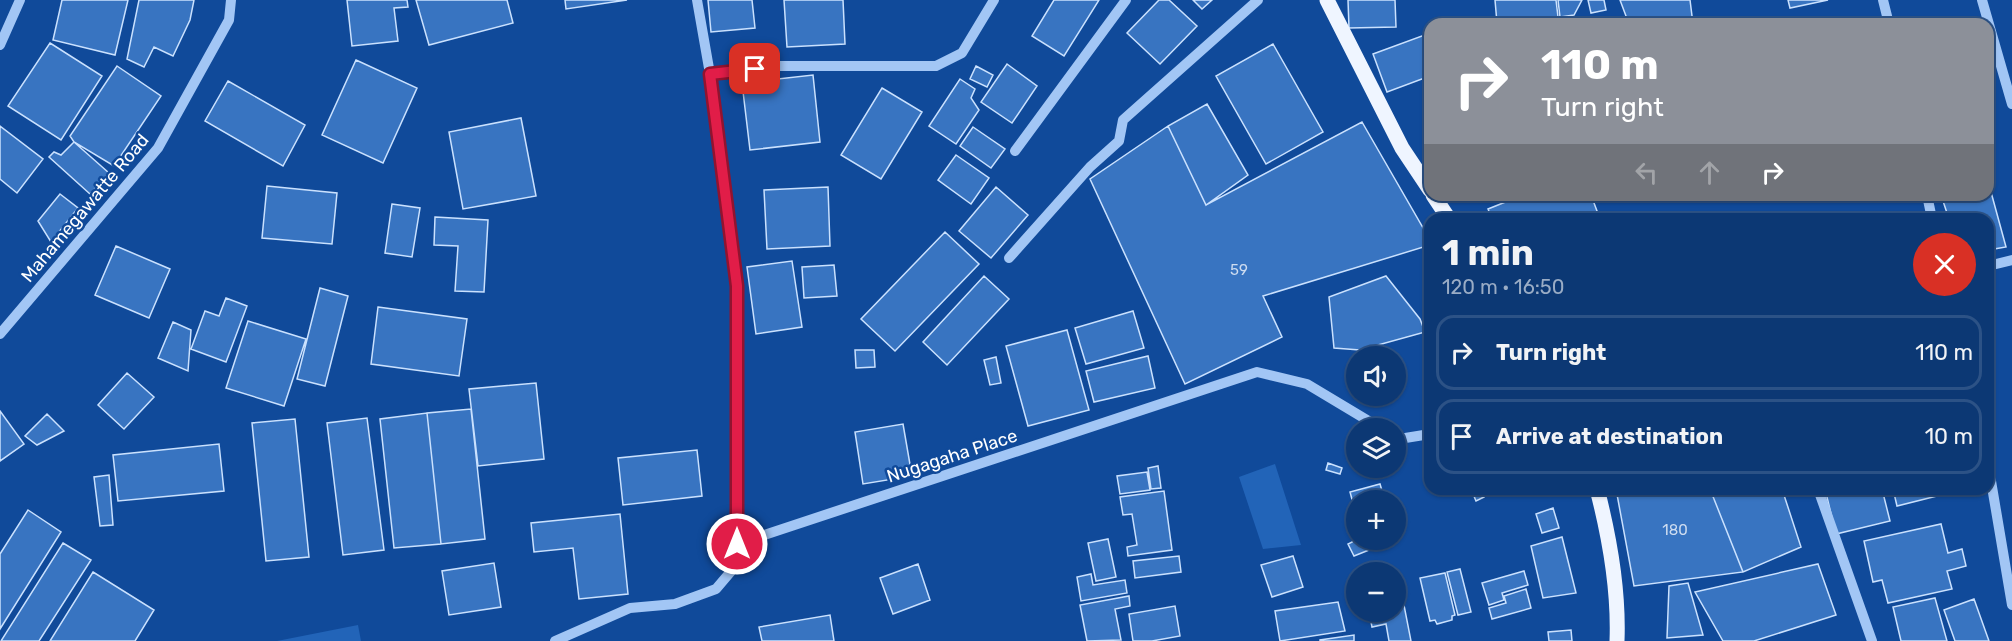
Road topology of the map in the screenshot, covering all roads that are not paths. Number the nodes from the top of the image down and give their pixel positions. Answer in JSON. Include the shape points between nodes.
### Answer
{"nodes":[{"id":1,"x":20,"y":0,"type":"edge"},
{"id":2,"x":231,"y":0,"type":"edge"},
{"id":3,"x":697,"y":0,"type":"edge"},
{"id":4,"x":994,"y":0,"type":"edge"},
{"id":5,"x":1126,"y":0,"type":"edge"},
{"id":6,"x":1258,"y":0,"type":"edge"},
{"id":7,"x":1327,"y":0,"type":"edge"},
{"id":8,"x":1883,"y":0,"type":"edge"},
{"id":9,"x":1982,"y":0,"type":"edge"},
{"id":10,"x":1888,"y":18,"type":"edge"},
{"id":11,"x":1987,"y":18,"type":"edge"},
{"id":12,"x":1994,"y":42,"type":"edge"},
{"id":13,"x":0,"y":45,"type":"edge"},
{"id":14,"x":710,"y":74,"type":"junction"},
{"id":15,"x":2012,"y":104,"type":"edge"},
{"id":16,"x":1015,"y":151,"type":"dead end"},
{"id":17,"x":1424,"y":181,"type":"edge"},
{"id":18,"x":1009,"y":258,"type":"dead end"},
{"id":19,"x":2012,"y":260,"type":"edge"},
{"id":20,"x":1994,"y":264,"type":"edge"},
{"id":21,"x":0,"y":334,"type":"edge"},
{"id":22,"x":1363,"y":418,"type":"edge"},
{"id":23,"x":1424,"y":435,"type":"edge"},
{"id":24,"x":1406,"y":438,"type":"edge"},
{"id":25,"x":1598,"y":495,"type":"edge"},
{"id":26,"x":1820,"y":495,"type":"edge"},
{"id":27,"x":1993,"y":495,"type":"edge"},
{"id":28,"x":737,"y":544,"type":"junction"},
{"id":29,"x":2012,"y":605,"type":"edge"},
{"id":30,"x":555,"y":641,"type":"edge"},
{"id":31,"x":1617,"y":641,"type":"edge"},
{"id":32,"x":1872,"y":641,"type":"edge"}],
"edges":[{"from":1,"to":13,"type":"street"},
{"from":2,"to":21,"type":"street","name":"Mahamegawatte Road","via":[[229,20],[158,148]]},
{"from":3,"to":14,"type":"street"},
{"from":4,"to":14,"type":"street","via":[[962,53],[936,66],[778,66]]},
{"from":5,"to":16,"type":"street"},
{"from":6,"to":18,"type":"street","via":[[1123,120],[1119,141],[1090,167]]},
{"from":7,"to":17,"type":"main road","via":[[1402,148]]},
{"from":8,"to":10,"type":"street"},
{"from":9,"to":11,"type":"street"},
{"from":12,"to":15,"type":"street"},
{"from":14,"to":28,"type":"street","via":[[737,286]]},
{"from":19,"to":20,"type":"street"},
{"from":22,"to":28,"type":"street","name":"Nugagaha Place","via":[[1306,384],[1257,372]]},
{"from":23,"to":24,"type":"street"},
{"from":25,"to":31,"type":"main road","via":[[1613,559]]},
{"from":26,"to":32,"type":"street"},
{"from":27,"to":29,"type":"street"},
{"from":28,"to":30,"type":"street","via":[[733,569],[716,589],[675,604],[630,608]]}]}
